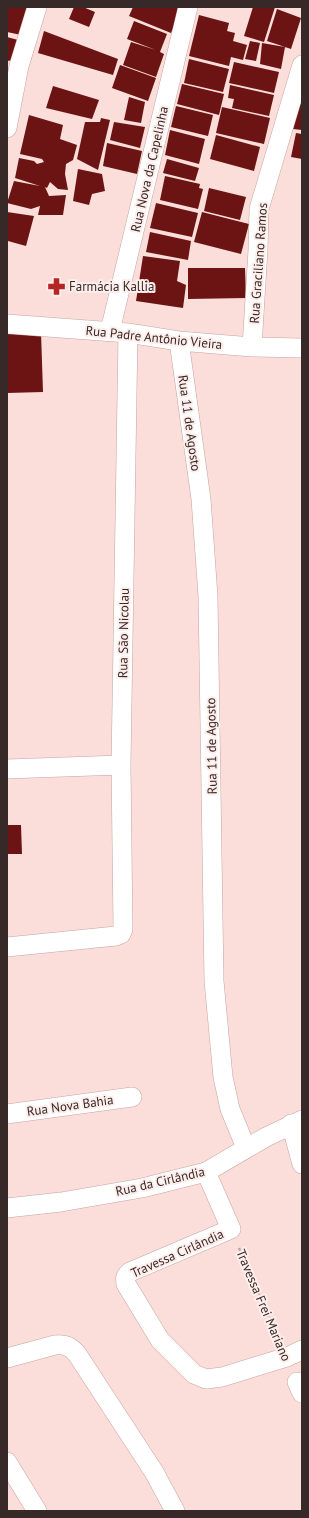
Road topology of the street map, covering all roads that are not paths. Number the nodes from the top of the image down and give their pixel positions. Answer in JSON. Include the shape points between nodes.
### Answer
{"nodes":[{"id":1,"x":37,"y":7,"type":"edge"},
{"id":2,"x":188,"y":7,"type":"edge"},
{"id":3,"x":302,"y":65,"type":"edge"},
{"id":4,"x":7,"y":128,"type":"edge"},
{"id":5,"x":7,"y":324,"type":"edge"},
{"id":6,"x":119,"y":332,"type":"junction"},
{"id":7,"x":179,"y":341,"type":"junction"},
{"id":8,"x":252,"y":347,"type":"junction"},
{"id":9,"x":302,"y":348,"type":"edge"},
{"id":10,"x":121,"y":765,"type":"junction"},
{"id":11,"x":7,"y":770,"type":"edge"},
{"id":12,"x":7,"y":947,"type":"edge"},
{"id":13,"x":132,"y":1096,"type":"dead end"},
{"id":14,"x":7,"y":1114,"type":"edge"},
{"id":15,"x":296,"y":1122,"type":"edge"},
{"id":16,"x":246,"y":1148,"type":"junction"},
{"id":17,"x":302,"y":1164,"type":"edge"},
{"id":18,"x":206,"y":1172,"type":"junction"},
{"id":19,"x":7,"y":1208,"type":"edge"},
{"id":20,"x":294,"y":1354,"type":"edge"},
{"id":21,"x":7,"y":1358,"type":"edge"},
{"id":22,"x":7,"y":1462,"type":"edge"},
{"id":23,"x":37,"y":1511,"type":"edge"},
{"id":24,"x":175,"y":1511,"type":"edge"}],
"edges":[{"from":1,"to":4,"type":"street","via":[[19,66]]},
{"from":2,"to":6,"type":"street","name":"Rua Nova da Capelinha"},
{"from":3,"to":8,"type":"street","name":"Rua Graciliano Ramos","via":[[259,209]]},
{"from":5,"to":6,"type":"street","name":"Rua Padre Antônio Vieira"},
{"from":6,"to":7,"type":"street","name":"Rua Padre Antônio Vieira"},
{"from":6,"to":10,"type":"street","name":"Rua São Nicolau"},
{"from":7,"to":8,"type":"street","name":"Rua Padre Antônio Vieira"},
{"from":7,"to":16,"type":"street","name":"Rua 11 de Agosto","via":[[201,499],[208,596],[214,981],[223,1077],[230,1109]]},
{"from":8,"to":9,"type":"street","name":"Rua Padre Antônio Vieira"},
{"from":10,"to":11,"type":"street"},
{"from":10,"to":12,"type":"street","name":"Rua São Nicolau","via":[[121,934]]},
{"from":13,"to":14,"type":"street","name":"Rua Nova Bahia"},
{"from":15,"to":16,"type":"street","name":"Rua da Cirlândia"},
{"from":15,"to":17,"type":"street"},
{"from":16,"to":18,"type":"street","name":"Rua da Cirlândia"},
{"from":18,"to":19,"type":"street","name":"Rua da Cirlândia","via":[[120,1192]]},
{"from":18,"to":20,"type":"street","name":"Travessa Cirlândia","via":[[231,1229],[130,1272],[126,1276],[126,1284],[160,1340],[194,1374],[206,1379],[222,1377]]},
{"from":21,"to":24,"type":"street","via":[[55,1345],[70,1347],[154,1472]]},
{"from":22,"to":23,"type":"street"}]}
